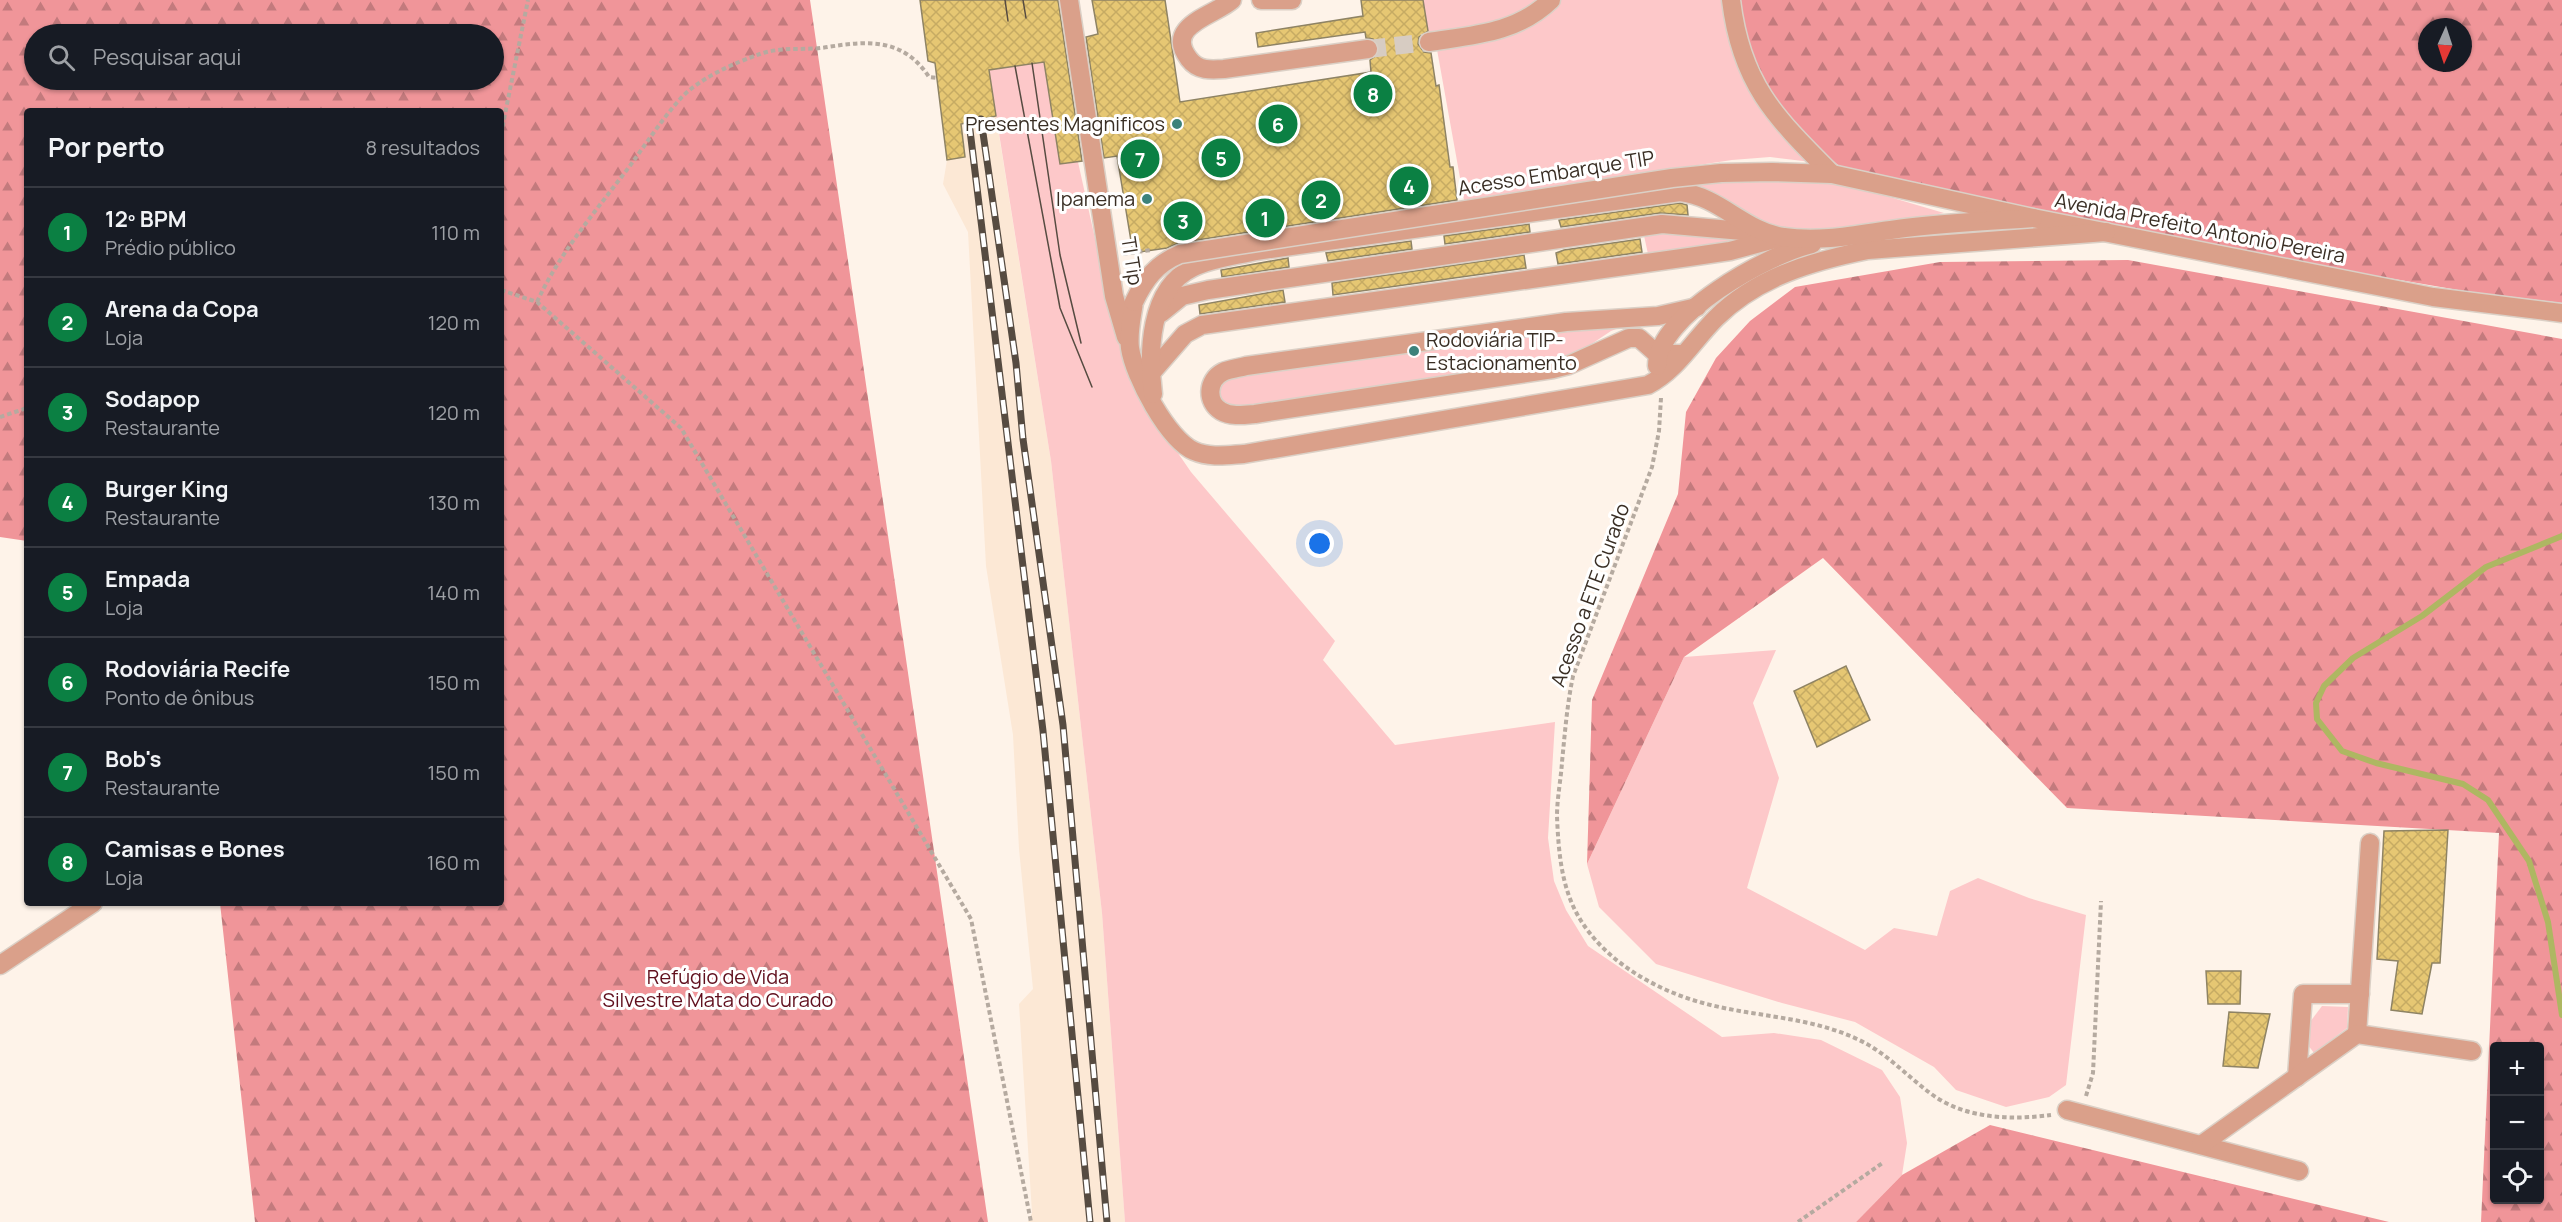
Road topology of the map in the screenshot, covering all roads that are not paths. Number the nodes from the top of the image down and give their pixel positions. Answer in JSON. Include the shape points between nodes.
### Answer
{"nodes":[{"id":1,"x":1069,"y":0,"type":"edge"},
{"id":2,"x":1232,"y":0,"type":"edge"},
{"id":3,"x":1261,"y":0,"type":"edge"},
{"id":4,"x":1292,"y":0,"type":"edge"},
{"id":5,"x":1551,"y":0,"type":"edge"},
{"id":6,"x":1731,"y":0,"type":"edge"},
{"id":7,"x":1429,"y":42,"type":"tunnel mouth"},
{"id":8,"x":1368,"y":49,"type":"tunnel mouth"},
{"id":9,"x":1832,"y":174,"type":"junction"},
{"id":10,"x":2033,"y":218,"type":"junction"},
{"id":11,"x":2106,"y":232,"type":"junction"},
{"id":12,"x":1776,"y":235,"type":"junction"},
{"id":13,"x":1834,"y":239,"type":"junction"},
{"id":14,"x":1697,"y":306,"type":"junction"},
{"id":15,"x":2562,"y":313,"type":"edge"},
{"id":16,"x":1155,"y":319,"type":"junction"},
{"id":17,"x":1130,"y":350,"type":"junction"},
{"id":18,"x":1657,"y":354,"type":"junction"},
{"id":19,"x":1684,"y":354,"type":"junction"},
{"id":20,"x":1152,"y":372,"type":"junction"},
{"id":21,"x":1659,"y":379,"type":"junction"},
{"id":22,"x":1154,"y":407,"type":"junction"},
{"id":23,"x":2370,"y":843,"type":"dead end"},
{"id":24,"x":88,"y":906,"type":"edge"},
{"id":25,"x":0,"y":965,"type":"edge"},
{"id":26,"x":2360,"y":994,"type":"junction"},
{"id":27,"x":2357,"y":1034,"type":"junction"},
{"id":28,"x":2472,"y":1051,"type":"dead end"},
{"id":29,"x":2297,"y":1077,"type":"junction"},
{"id":30,"x":2067,"y":1110,"type":"road end"},
{"id":31,"x":2201,"y":1145,"type":"junction"},
{"id":32,"x":2299,"y":1171,"type":"dead end"}],
"edges":[{"from":1,"to":17,"type":"street","name":"TI Tip","via":[[1114,296]]},
{"from":2,"to":8,"type":"street","via":[[1222,9],[1196,19],[1186,32],[1184,48],[1198,66],[1224,69]]},
{"from":3,"to":4,"type":"street"},
{"from":5,"to":7,"type":"street","via":[[1511,27]]},
{"from":6,"to":9,"type":"street","via":[[1743,60],[1755,87],[1795,138]]},
{"from":9,"to":10,"type":"street","name":"Avenida Prefeito Antonio Pereira"},
{"from":9,"to":17,"type":"street","name":"Acesso Embarque TIP","bridge":true,"via":[[1721,173],[1672,178],[1180,254],[1158,265],[1143,282],[1134,302]]},
{"from":10,"to":11,"type":"street","name":"Avenida Prefeito Antonio Pereira"},
{"from":10,"to":13,"type":"street","via":[[1946,223]]},
{"from":11,"to":15,"type":"street","name":"Avenida Prefeito Antonio Pereira","via":[[2433,297]]},
{"from":11,"to":19,"type":"street","via":[[1868,250],[1810,264],[1778,275],[1747,294],[1718,316]]},
{"from":12,"to":13,"type":"street"},
{"from":12,"to":16,"type":"street","via":[[1662,225],[1208,290],[1182,296]]},
{"from":12,"to":16,"type":"street","via":[[1702,196],[1665,193],[1215,260],[1191,268],[1174,282]]},
{"from":12,"to":20,"type":"street","via":[[1730,251],[1202,326],[1185,334]]},
{"from":13,"to":14,"type":"street","via":[[1792,249],[1756,266]]},
{"from":14,"to":18,"type":"street","via":[[1667,337]]},
{"from":14,"to":18,"type":"street","via":[[1658,316],[1566,322],[1246,366],[1223,372],[1213,381],[1209,393],[1222,412],[1237,416],[1553,369],[1629,338],[1639,338]]},
{"from":16,"to":20,"type":"street"},
{"from":17,"to":22,"type":"street","name":"TI Tip"},
{"from":18,"to":19,"type":"street"},
{"from":18,"to":21,"type":"street"},
{"from":19,"to":21,"type":"street"},
{"from":20,"to":22,"type":"street"},
{"from":21,"to":22,"type":"street","name":"TI Tip","via":[[1633,389],[1214,456],[1195,452],[1178,441]]},
{"from":23,"to":26,"type":"street"},
{"from":24,"to":25,"type":"street"},
{"from":26,"to":27,"type":"street"},
{"from":26,"to":29,"type":"street","via":[[2303,994]]},
{"from":27,"to":28,"type":"street"},
{"from":27,"to":29,"type":"street"},
{"from":29,"to":31,"type":"street"},
{"from":30,"to":31,"type":"street"},
{"from":31,"to":32,"type":"street"}]}
